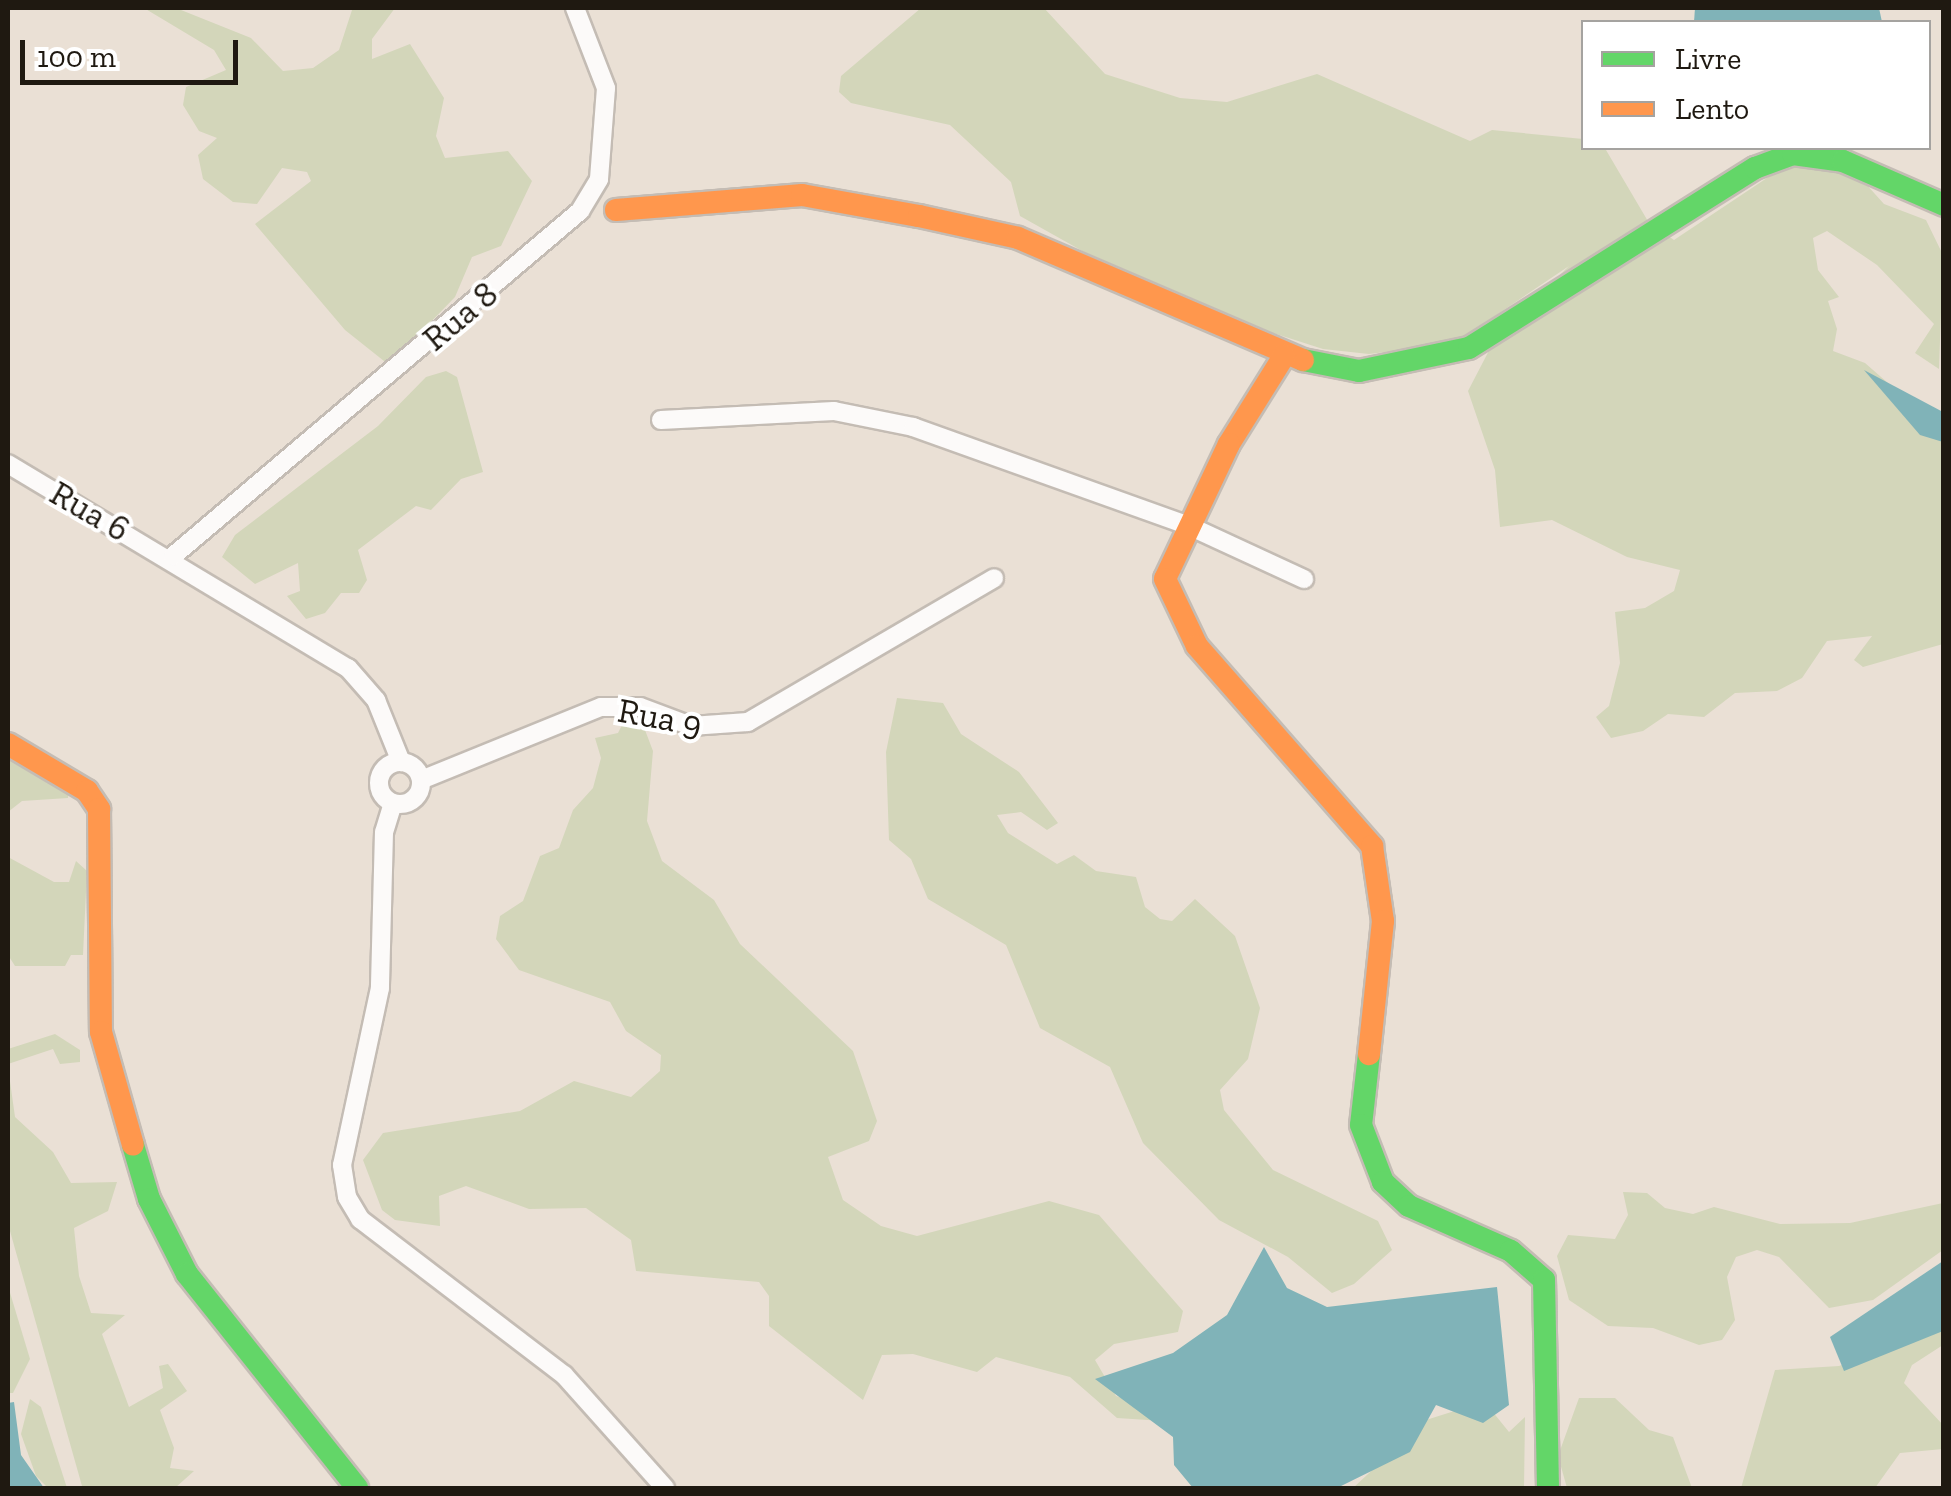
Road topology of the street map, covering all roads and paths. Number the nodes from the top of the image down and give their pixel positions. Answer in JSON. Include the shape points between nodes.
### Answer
{"nodes":[{"id":1,"x":575,"y":8,"type":"edge"},
{"id":2,"x":1944,"y":204,"type":"edge"},
{"id":3,"x":616,"y":210,"type":"dead end"},
{"id":4,"x":1274,"y":351,"type":"junction"},
{"id":5,"x":661,"y":420,"type":"dead end"},
{"id":6,"x":8,"y":464,"type":"edge"},
{"id":7,"x":1187,"y":524,"type":"junction"},
{"id":8,"x":173,"y":556,"type":"junction"},
{"id":9,"x":994,"y":578,"type":"dead end"},
{"id":10,"x":1304,"y":579,"type":"dead end"},
{"id":11,"x":8,"y":744,"type":"edge"},
{"id":12,"x":402,"y":762,"type":"junction"},
{"id":13,"x":421,"y":780,"type":"junction"},
{"id":14,"x":394,"y":803,"type":"junction"},
{"id":15,"x":356,"y":1488,"type":"edge"},
{"id":16,"x":665,"y":1488,"type":"edge"},
{"id":17,"x":1548,"y":1488,"type":"edge"}],
"edges":[{"from":1,"to":8,"type":"street","name":"Rua 8","via":[[606,88],[599,179],[580,211]]},
{"from":2,"to":4,"type":"street","via":[[1843,161],[1793,154],[1755,168],[1469,348],[1359,372]]},
{"from":3,"to":4,"type":"street","via":[[802,195],[919,216],[1018,238]]},
{"from":4,"to":7,"type":"street"},
{"from":5,"to":7,"type":"street","via":[[834,410],[990,450]]},
{"from":6,"to":8,"type":"street","name":"Rua 6"},
{"from":7,"to":10,"type":"street"},
{"from":7,"to":17,"type":"street","via":[[1165,580],[1181,622],[1372,846],[1383,921],[1360,1093],[1370,1158],[1409,1206],[1511,1251],[1544,1280]]},
{"from":8,"to":12,"type":"street","name":"Rua 6","via":[[348,668],[376,700]]},
{"from":9,"to":13,"type":"street","name":"Rua 9","via":[[748,722],[692,726],[640,708],[601,706]]},
{"from":11,"to":15,"type":"street","via":[[87,790],[99,809],[101,1032],[149,1199],[186,1274]]},
{"from":12,"to":13,"type":"street"},
{"from":12,"to":14,"type":"street","via":[[380,777],[380,790]]},
{"from":13,"to":14,"type":"street","via":[[414,799]]},
{"from":14,"to":16,"type":"street","via":[[384,832],[380,988],[342,1165],[347,1197],[360,1218],[564,1374]]}]}
